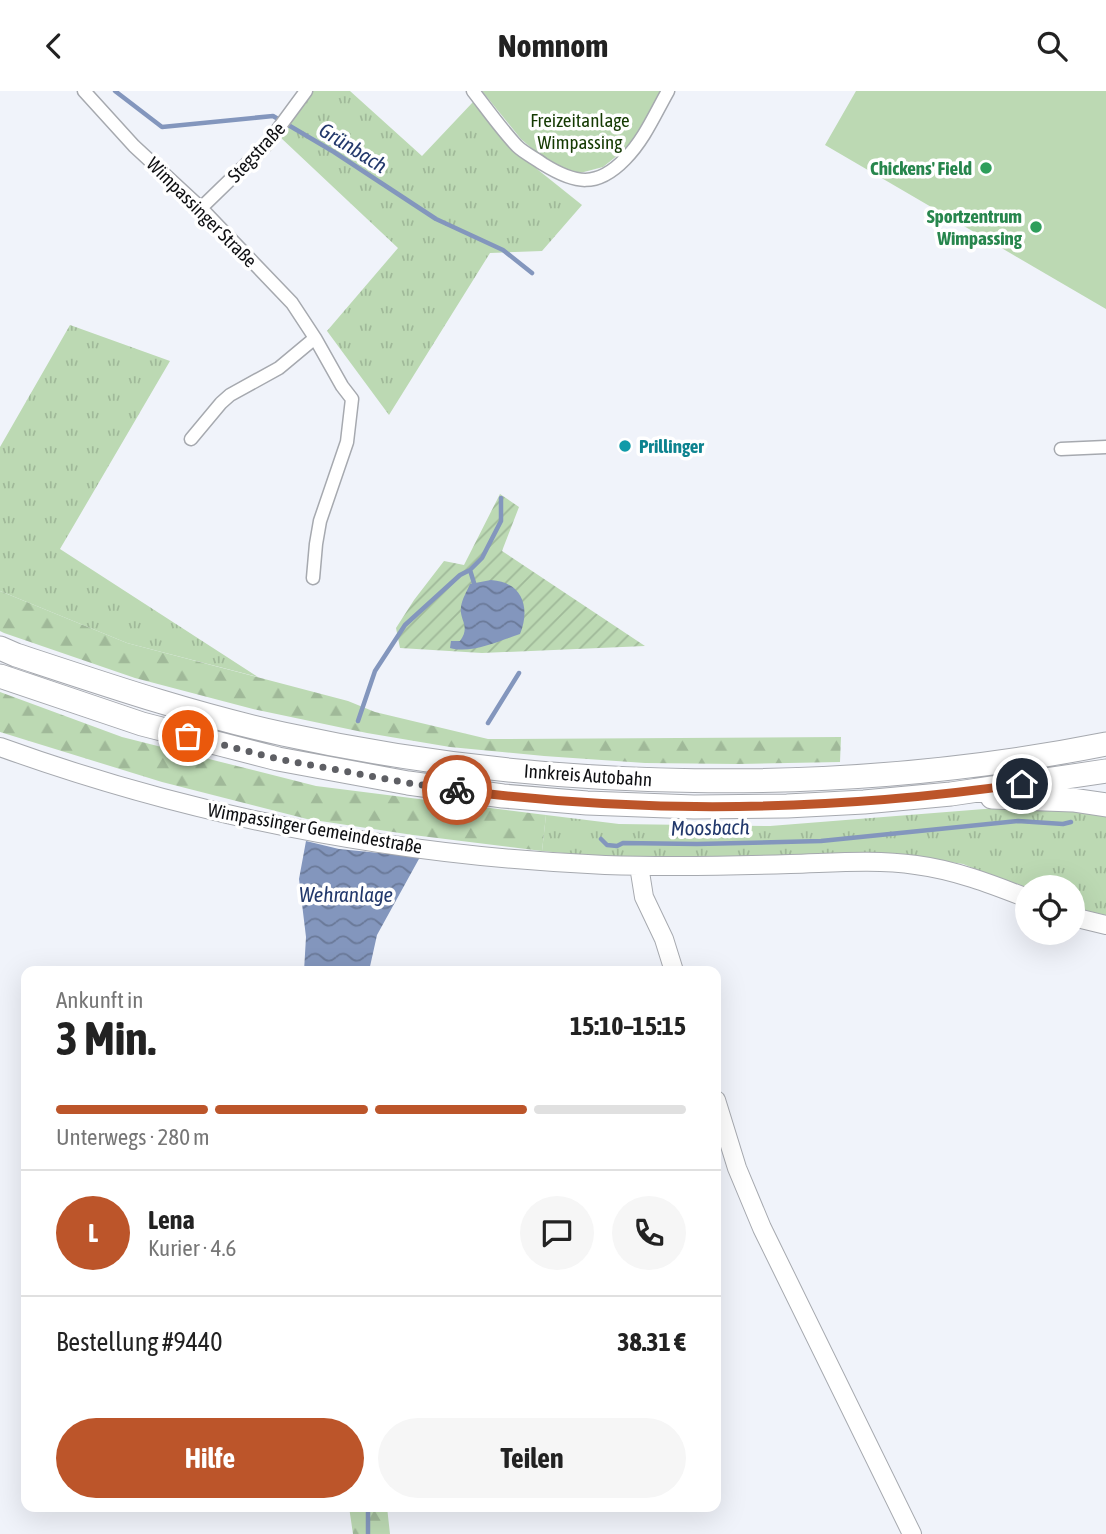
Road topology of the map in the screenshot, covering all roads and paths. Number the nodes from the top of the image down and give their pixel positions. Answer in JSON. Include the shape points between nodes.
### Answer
{"nodes":[{"id":1,"x":84,"y":91,"type":"edge"},
{"id":2,"x":306,"y":91,"type":"edge"},
{"id":3,"x":473,"y":91,"type":"edge"},
{"id":4,"x":668,"y":91,"type":"edge"},
{"id":5,"x":201,"y":208,"type":"junction"},
{"id":6,"x":315,"y":338,"type":"junction"},
{"id":7,"x":191,"y":439,"type":"dead end"},
{"id":8,"x":1106,"y":447,"type":"edge"},
{"id":9,"x":1061,"y":449,"type":"dead end"},
{"id":10,"x":313,"y":578,"type":"dead end"},
{"id":11,"x":0,"y":648,"type":"edge"},
{"id":12,"x":0,"y":676,"type":"edge"},
{"id":13,"x":1106,"y":744,"type":"edge"},
{"id":14,"x":0,"y":747,"type":"edge"},
{"id":15,"x":1106,"y":771,"type":"edge"},
{"id":16,"x":951,"y":794,"type":"junction"},
{"id":17,"x":1106,"y":805,"type":"edge"},
{"id":18,"x":639,"y":866,"type":"junction"},
{"id":19,"x":1015,"y":893,"type":"edge"},
{"id":20,"x":1085,"y":920,"type":"edge"},
{"id":21,"x":1106,"y":925,"type":"edge"},
{"id":22,"x":672,"y":966,"type":"edge"},
{"id":23,"x":721,"y":1116,"type":"edge"},
{"id":24,"x":912,"y":1534,"type":"edge"}],
"edges":[{"from":1,"to":5,"type":"street","name":"Wimpassinger Straße","via":[[134,146]]},
{"from":2,"to":5,"type":"street","name":"Stegstraße","via":[[267,144]]},
{"from":3,"to":4,"type":"street","via":[[519,148],[559,174],[582,181],[608,173],[624,160]]},
{"from":5,"to":6,"type":"street","name":"Wimpassinger Straße","via":[[292,303]]},
{"from":6,"to":7,"type":"street","via":[[279,367],[230,395]]},
{"from":6,"to":10,"type":"street","name":"Wimpassinger Straße","via":[[352,399],[347,442],[320,521]]},
{"from":8,"to":9,"type":"street"},
{"from":11,"to":13,"type":"highway","name":"Innkreis Autobahn","via":[[154,700],[282,734],[411,758],[520,771],[692,782],[831,779],[993,764]]},
{"from":12,"to":16,"type":"highway","name":"Innkreis Autobahn","via":[[142,724],[278,759],[503,796],[708,807],[851,803]]},
{"from":14,"to":18,"type":"street","name":"Wimpassinger Gemeindestraße","via":[[136,790],[312,831],[443,851]]},
{"from":15,"to":16,"type":"highway","name":"Innkreis Autobahn"},
{"from":16,"to":17,"type":"highway"},
{"from":18,"to":19,"type":"street","name":"Wimpassinger Gemeindestraße","via":[[914,864],[948,870]]},
{"from":18,"to":22,"type":"street","via":[[644,897]]},
{"from":20,"to":21,"type":"street"},
{"from":23,"to":24,"type":"street","via":[[757,1218]]}]}
